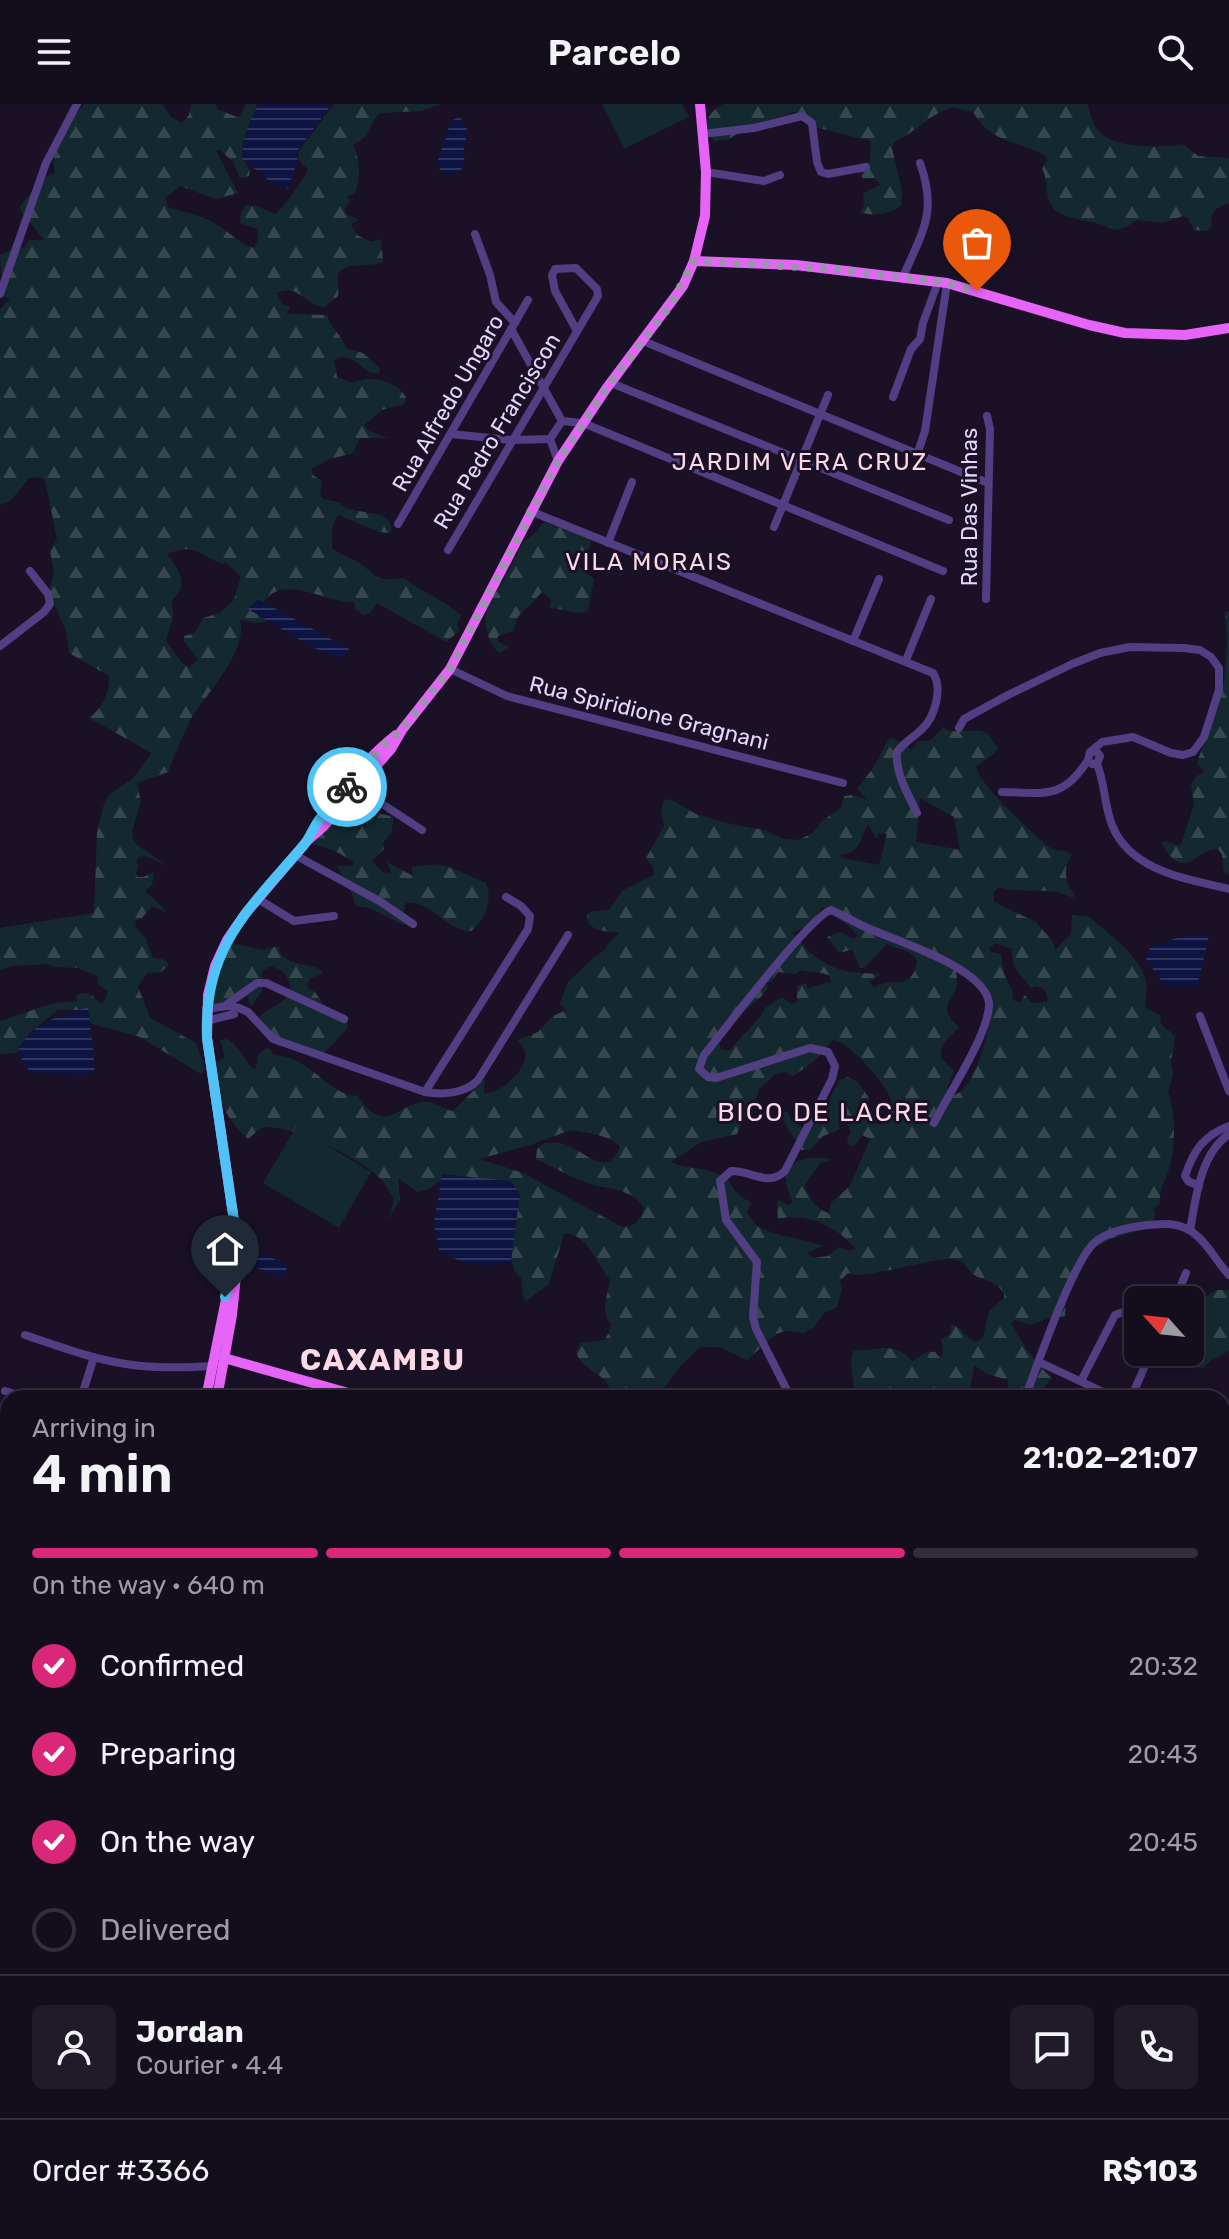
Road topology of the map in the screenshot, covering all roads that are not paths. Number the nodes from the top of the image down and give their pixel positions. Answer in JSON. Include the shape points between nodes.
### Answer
{"nodes":[{"id":1,"x":77,"y":104,"type":"edge"},
{"id":2,"x":700,"y":104,"type":"edge"},
{"id":3,"x":702,"y":134,"type":"junction"},
{"id":4,"x":920,"y":163,"type":"dead end"},
{"id":5,"x":866,"y":167,"type":"dead end"},
{"id":6,"x":706,"y":172,"type":"junction"},
{"id":7,"x":780,"y":175,"type":"dead end"},
{"id":8,"x":475,"y":234,"type":"dead end"},
{"id":9,"x":694,"y":261,"type":"junction"},
{"id":10,"x":903,"y":277,"type":"junction"},
{"id":11,"x":943,"y":282,"type":"junction"},
{"id":12,"x":0,"y":294,"type":"edge"},
{"id":13,"x":528,"y":300,"type":"dead end"},
{"id":14,"x":513,"y":326,"type":"junction"},
{"id":15,"x":1229,"y":328,"type":"edge"},
{"id":16,"x":577,"y":331,"type":"junction"},
{"id":17,"x":643,"y":341,"type":"junction"},
{"id":18,"x":611,"y":383,"type":"junction"},
{"id":19,"x":542,"y":388,"type":"junction"},
{"id":20,"x":828,"y":395,"type":"dead end"},
{"id":21,"x":893,"y":397,"type":"dead end"},
{"id":22,"x":819,"y":415,"type":"junction"},
{"id":23,"x":987,"y":416,"type":"dead end"},
{"id":24,"x":562,"y":421,"type":"junction"},
{"id":25,"x":583,"y":423,"type":"junction"},
{"id":26,"x":451,"y":434,"type":"junction"},
{"id":27,"x":550,"y":439,"type":"junction"},
{"id":28,"x":511,"y":440,"type":"junction"},
{"id":29,"x":917,"y":455,"type":"junction"},
{"id":30,"x":558,"y":461,"type":"junction"},
{"id":31,"x":801,"y":461,"type":"junction"},
{"id":32,"x":632,"y":482,"type":"dead end"},
{"id":33,"x":988,"y":483,"type":"junction"},
{"id":34,"x":783,"y":505,"type":"junction"},
{"id":35,"x":530,"y":511,"type":"junction"},
{"id":36,"x":949,"y":520,"type":"dead end"},
{"id":37,"x":398,"y":524,"type":"dead end"},
{"id":38,"x":774,"y":527,"type":"dead end"},
{"id":39,"x":608,"y":543,"type":"junction"},
{"id":40,"x":448,"y":550,"type":"dead end"},
{"id":41,"x":30,"y":571,"type":"dead end"},
{"id":42,"x":943,"y":571,"type":"dead end"},
{"id":43,"x":879,"y":579,"type":"dead end"},
{"id":44,"x":931,"y":599,"type":"dead end"},
{"id":45,"x":986,"y":599,"type":"dead end"},
{"id":46,"x":853,"y":641,"type":"junction"},
{"id":47,"x":0,"y":646,"type":"edge"},
{"id":48,"x":906,"y":660,"type":"junction"},
{"id":49,"x":450,"y":669,"type":"junction"},
{"id":50,"x":959,"y":728,"type":"dead end"},
{"id":51,"x":402,"y":730,"type":"junction"},
{"id":52,"x":1094,"y":758,"type":"junction"},
{"id":53,"x":843,"y":783,"type":"dead end"},
{"id":54,"x":358,"y":788,"type":"junction"},
{"id":55,"x":1002,"y":792,"type":"dead end"},
{"id":56,"x":917,"y":813,"type":"dead end"},
{"id":57,"x":422,"y":830,"type":"dead end"},
{"id":58,"x":308,"y":840,"type":"junction"},
{"id":59,"x":295,"y":855,"type":"junction"},
{"id":60,"x":1229,"y":889,"type":"edge"},
{"id":61,"x":506,"y":897,"type":"dead end"},
{"id":62,"x":258,"y":899,"type":"junction"},
{"id":63,"x":334,"y":916,"type":"dead end"},
{"id":64,"x":413,"y":924,"type":"dead end"},
{"id":65,"x":568,"y":935,"type":"dead end"},
{"id":66,"x":226,"y":1006,"type":"junction"},
{"id":67,"x":206,"y":1015,"type":"junction"},
{"id":68,"x":1200,"y":1016,"type":"dead end"},
{"id":69,"x":251,"y":1018,"type":"junction"},
{"id":70,"x":344,"y":1019,"type":"dead end"},
{"id":71,"x":1229,"y":1091,"type":"edge"},
{"id":72,"x":425,"y":1092,"type":"junction"},
{"id":73,"x":934,"y":1123,"type":"dead end"},
{"id":74,"x":1229,"y":1126,"type":"edge"},
{"id":75,"x":1229,"y":1134,"type":"edge"},
{"id":76,"x":1199,"y":1186,"type":"junction"},
{"id":77,"x":1190,"y":1230,"type":"junction"},
{"id":78,"x":1186,"y":1273,"type":"dead end"},
{"id":79,"x":1229,"y":1275,"type":"edge"},
{"id":80,"x":1181,"y":1286,"type":"edge"},
{"id":81,"x":1124,"y":1312,"type":"edge"},
{"id":82,"x":25,"y":1335,"type":"dead end"},
{"id":83,"x":94,"y":1357,"type":"junction"},
{"id":84,"x":1039,"y":1362,"type":"junction"},
{"id":85,"x":220,"y":1363,"type":"junction"},
{"id":86,"x":1145,"y":1366,"type":"edge"},
{"id":87,"x":1081,"y":1381,"type":"junction"},
{"id":88,"x":84,"y":1390,"type":"edge"},
{"id":89,"x":209,"y":1390,"type":"edge"},
{"id":90,"x":218,"y":1390,"type":"edge"},
{"id":91,"x":336,"y":1390,"type":"edge"},
{"id":92,"x":787,"y":1390,"type":"edge"},
{"id":93,"x":1028,"y":1390,"type":"edge"},
{"id":94,"x":1100,"y":1390,"type":"edge"},
{"id":95,"x":1134,"y":1390,"type":"edge"}],
"edges":[{"from":1,"to":12,"type":"street","via":[[46,163]]},
{"from":2,"to":3,"type":"main road"},
{"from":3,"to":5,"type":"street","via":[[802,116],[812,123],[821,172]]},
{"from":3,"to":6,"type":"main road"},
{"from":4,"to":10,"type":"street","via":[[929,214]]},
{"from":6,"to":7,"type":"street","via":[[764,181]]},
{"from":6,"to":9,"type":"main road","via":[[705,216]]},
{"from":8,"to":14,"type":"street","via":[[496,302]]},
{"from":9,"to":10,"type":"main road"},
{"from":9,"to":17,"type":"main road","via":[[683,286]]},
{"from":10,"to":11,"type":"main road"},
{"from":11,"to":15,"type":"main road","via":[[1125,333],[1185,335]]},
{"from":11,"to":21,"type":"street"},
{"from":11,"to":29,"type":"street","via":[[925,431]]},
{"from":13,"to":14,"type":"street","name":"Rua Alfredo Ungaro"},
{"from":14,"to":19,"type":"street"},
{"from":14,"to":26,"type":"street","name":"Rua Alfredo Ungaro"},
{"from":16,"to":16,"type":"street","name":"Rua Pedro Franciscon","via":[[598,291],[576,268],[555,269],[555,291]]},
{"from":16,"to":19,"type":"street","name":"Rua Pedro Franciscon"},
{"from":17,"to":18,"type":"main road"},
{"from":17,"to":22,"type":"street"},
{"from":18,"to":25,"type":"main road"},
{"from":18,"to":31,"type":"street"},
{"from":19,"to":24,"type":"street"},
{"from":19,"to":28,"type":"street","name":"Rua Pedro Franciscon"},
{"from":20,"to":22,"type":"street"},
{"from":22,"to":29,"type":"street"},
{"from":22,"to":31,"type":"street"},
{"from":23,"to":33,"type":"street","name":"Rua Das Vinhas"},
{"from":24,"to":25,"type":"street"},
{"from":24,"to":27,"type":"street"},
{"from":25,"to":30,"type":"main road"},
{"from":25,"to":34,"type":"street"},
{"from":26,"to":28,"type":"street"},
{"from":26,"to":37,"type":"street","name":"Rua Alfredo Ungaro"},
{"from":27,"to":28,"type":"street"},
{"from":27,"to":30,"type":"street"},
{"from":28,"to":40,"type":"street","name":"Rua Pedro Franciscon"},
{"from":29,"to":33,"type":"street"},
{"from":30,"to":35,"type":"main road"},
{"from":31,"to":34,"type":"street"},
{"from":31,"to":36,"type":"street"},
{"from":32,"to":39,"type":"street"},
{"from":33,"to":45,"type":"street","name":"Rua Das Vinhas"},
{"from":34,"to":38,"type":"street"},
{"from":34,"to":42,"type":"street"},
{"from":35,"to":39,"type":"street"},
{"from":35,"to":49,"type":"main road"},
{"from":39,"to":46,"type":"street"},
{"from":41,"to":47,"type":"street","via":[[50,604]]},
{"from":43,"to":46,"type":"street"},
{"from":44,"to":48,"type":"street"},
{"from":46,"to":48,"type":"street"},
{"from":48,"to":56,"type":"street","via":[[933,673],[938,683],[933,713],[900,747],[896,762]]},
{"from":49,"to":51,"type":"main road"},
{"from":49,"to":53,"type":"street","name":"Rua Spiridione Gragnani","via":[[507,696]]},
{"from":50,"to":52,"type":"street","via":[[964,719],[1008,695],[1100,653],[1130,647],[1183,648],[1211,657],[1219,668],[1219,690],[1204,737],[1193,752],[1171,753],[1133,737],[1113,741]]},
{"from":51,"to":54,"type":"main road"},
{"from":51,"to":58,"type":"main road","via":[[364,767]]},
{"from":52,"to":55,"type":"street","via":[[1062,789]]},
{"from":52,"to":60,"type":"street","via":[[1113,828],[1132,853],[1161,871]]},
{"from":54,"to":57,"type":"street"},
{"from":54,"to":58,"type":"main road"},
{"from":58,"to":59,"type":"main road"},
{"from":59,"to":62,"type":"main road"},
{"from":59,"to":64,"type":"street"},
{"from":61,"to":72,"type":"street","via":[[526,910],[528,929]]},
{"from":62,"to":63,"type":"street","via":[[294,921]]},
{"from":62,"to":67,"type":"main road","via":[[221,951]]},
{"from":65,"to":72,"type":"street","via":[[478,1080],[465,1089]]},
{"from":66,"to":67,"type":"street"},
{"from":66,"to":69,"type":"street","via":[[248,1012]]},
{"from":66,"to":70,"type":"street","via":[[257,983],[266,983]]},
{"from":67,"to":69,"type":"street"},
{"from":67,"to":85,"type":"main road","via":[[234,1221],[236,1289]]},
{"from":68,"to":71,"type":"street"},
{"from":69,"to":72,"type":"street","via":[[273,1039]]},
{"from":73,"to":92,"type":"street","via":[[983,1033],[990,1003],[986,995],[938,955],[831,910],[825,912],[704,1055],[699,1069],[716,1078],[810,1048],[828,1052],[835,1066],[779,1178],[731,1171],[720,1181],[726,1220],[757,1262],[756,1329]]},
{"from":74,"to":76,"type":"street","via":[[1204,1139],[1189,1164],[1186,1179]]},
{"from":75,"to":76,"type":"street","via":[[1216,1145]]},
{"from":76,"to":77,"type":"street"},
{"from":77,"to":79,"type":"street"},
{"from":77,"to":84,"type":"street","via":[[1167,1223],[1141,1226],[1092,1245]]},
{"from":78,"to":80,"type":"street"},
{"from":81,"to":87,"type":"street","via":[[1115,1315]]},
{"from":82,"to":83,"type":"street"},
{"from":83,"to":85,"type":"street","via":[[128,1365]]},
{"from":83,"to":88,"type":"street"},
{"from":84,"to":87,"type":"street"},
{"from":84,"to":93,"type":"street"},
{"from":85,"to":89,"type":"main road"},
{"from":85,"to":90,"type":"main road"},
{"from":85,"to":91,"type":"main road"},
{"from":86,"to":95,"type":"street"},
{"from":87,"to":94,"type":"street"}]}
